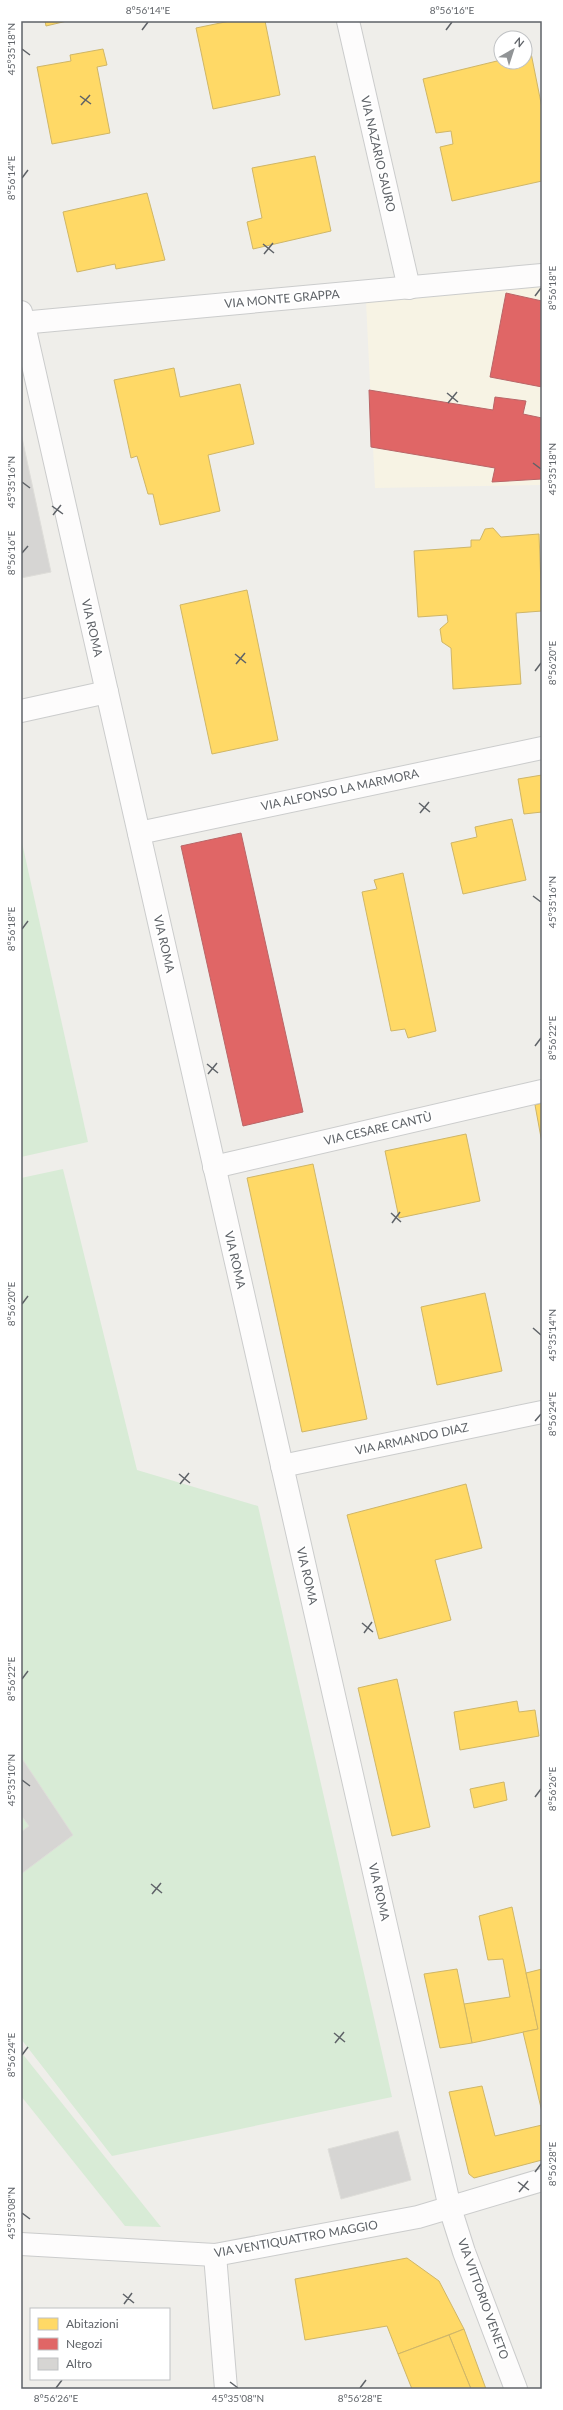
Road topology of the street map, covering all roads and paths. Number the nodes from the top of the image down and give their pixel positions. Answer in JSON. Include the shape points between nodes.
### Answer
{"nodes":[{"id":1,"x":348,"y":21,"type":"edge"},
{"id":2,"x":542,"y":275,"type":"edge"},
{"id":3,"x":409,"y":288,"type":"junction"},
{"id":4,"x":22,"y":319,"type":"edge"},
{"id":5,"x":107,"y":692,"type":"junction"},
{"id":6,"x":21,"y":711,"type":"edge"},
{"id":7,"x":542,"y":748,"type":"edge"},
{"id":8,"x":139,"y":833,"type":"junction"},
{"id":9,"x":542,"y":1091,"type":"edge"},
{"id":10,"x":214,"y":1167,"type":"junction"},
{"id":11,"x":542,"y":1412,"type":"edge"},
{"id":12,"x":282,"y":1466,"type":"junction"},
{"id":13,"x":542,"y":2180,"type":"edge"},
{"id":14,"x":450,"y":2208,"type":"junction"},
{"id":15,"x":21,"y":2244,"type":"edge"},
{"id":16,"x":215,"y":2256,"type":"junction"},
{"id":17,"x":226,"y":2389,"type":"edge"},
{"id":18,"x":516,"y":2389,"type":"edge"}],
"edges":[{"from":1,"to":3,"type":"street","name":"VIA NAZARIO SAURO"},
{"from":2,"to":3,"type":"street","name":"VIA MONTE GRAPPA"},
{"from":3,"to":4,"type":"street","name":"VIA MONTE GRAPPA"},
{"from":4,"to":5,"type":"street","name":"VIA ROMA"},
{"from":5,"to":6,"type":"street"},
{"from":5,"to":8,"type":"street","name":"VIA ROMA"},
{"from":7,"to":8,"type":"street","name":"VIA ALFONSO LA MARMORA"},
{"from":8,"to":10,"type":"street","name":"VIA ROMA"},
{"from":9,"to":10,"type":"street","name":"VIA CESARE CANTÙ"},
{"from":10,"to":12,"type":"street","name":"VIA ROMA"},
{"from":11,"to":12,"type":"street","name":"VIA ARMANDO DIAZ"},
{"from":12,"to":14,"type":"street","name":"VIA ROMA"},
{"from":13,"to":14,"type":"street","name":"VIA VENTIQUATTRO MAGGIO"},
{"from":14,"to":16,"type":"street","name":"VIA VENTIQUATTRO MAGGIO","via":[[418,2217]]},
{"from":14,"to":18,"type":"street","name":"VIA VITTORIO VENETO"},
{"from":15,"to":16,"type":"street","name":"VIA VENTIQUATTRO MAGGIO"},
{"from":16,"to":17,"type":"street"}]}
